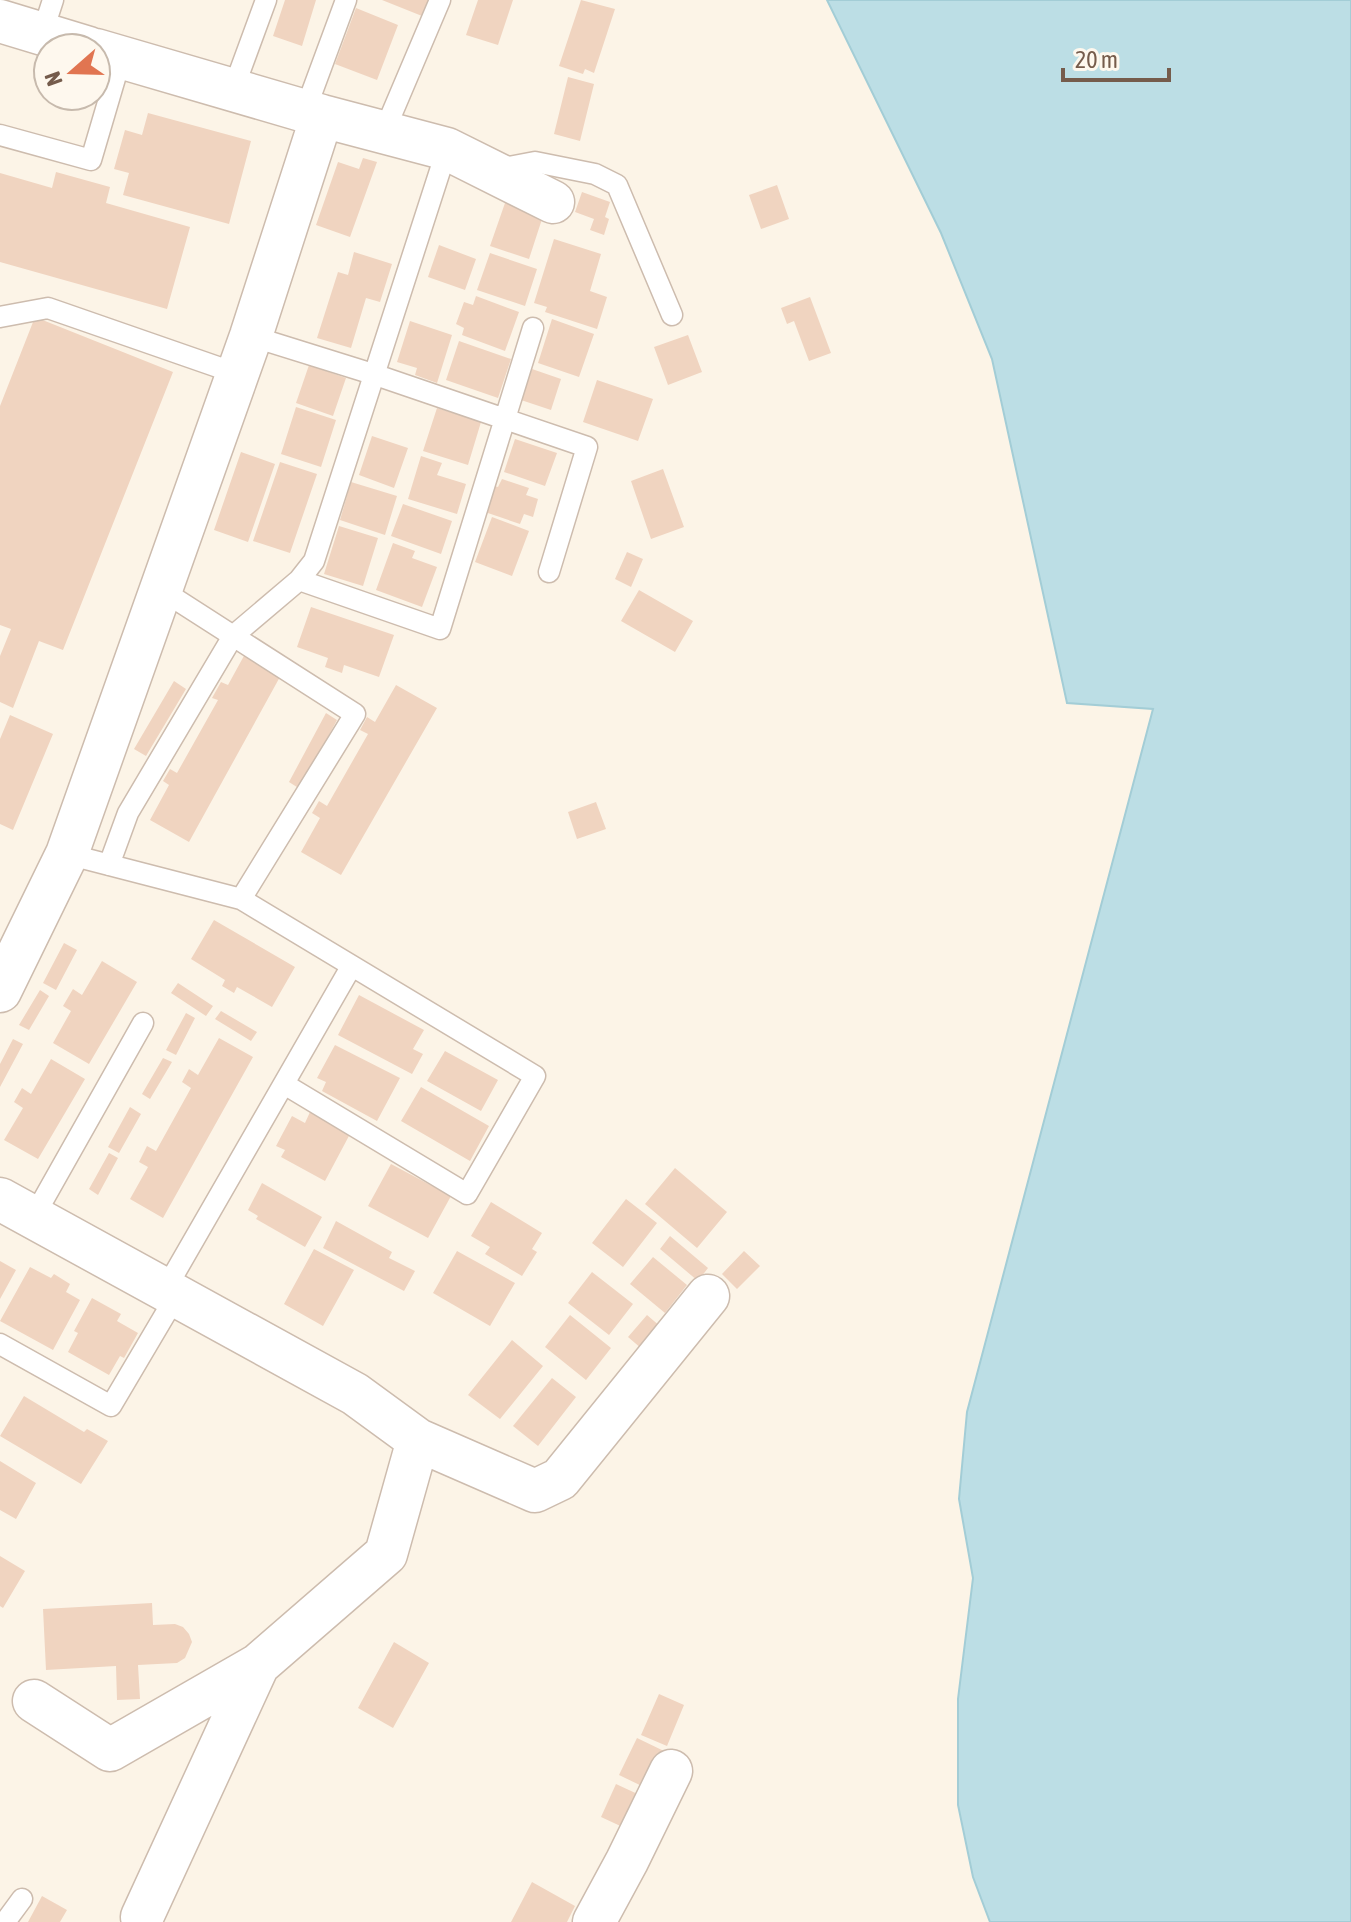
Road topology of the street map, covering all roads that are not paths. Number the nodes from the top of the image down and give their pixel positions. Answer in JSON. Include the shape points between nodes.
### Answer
{"nodes":[{"id":1,"x":266,"y":0,"type":"edge"},
{"id":2,"x":346,"y":0,"type":"edge"},
{"id":3,"x":440,"y":0,"type":"edge"},
{"id":4,"x":47,"y":17,"type":"edge"},
{"id":5,"x":0,"y":21,"type":"edge"},
{"id":6,"x":71,"y":32,"type":"edge"},
{"id":7,"x":112,"y":55,"type":"edge"},
{"id":8,"x":233,"y":90,"type":"junction"},
{"id":9,"x":96,"y":112,"type":"edge"},
{"id":10,"x":314,"y":114,"type":"junction"},
{"id":11,"x":384,"y":132,"type":"junction"},
{"id":12,"x":0,"y":135,"type":"edge"},
{"id":13,"x":447,"y":149,"type":"junction"},
{"id":14,"x":490,"y":170,"type":"junction"},
{"id":15,"x":553,"y":202,"type":"dead end"},
{"id":16,"x":672,"y":315,"type":"dead end"},
{"id":17,"x":0,"y":317,"type":"edge"},
{"id":18,"x":533,"y":328,"type":"dead end"},
{"id":19,"x":244,"y":355,"type":"junction"},
{"id":20,"x":376,"y":375,"type":"junction"},
{"id":21,"x":505,"y":418,"type":"junction"},
{"id":22,"x":549,"y":572,"type":"dead end"},
{"id":23,"x":299,"y":580,"type":"junction"},
{"id":24,"x":160,"y":589,"type":"junction"},
{"id":25,"x":233,"y":636,"type":"junction"},
{"id":26,"x":67,"y":854,"type":"junction"},
{"id":27,"x":109,"y":865,"type":"junction"},
{"id":28,"x":241,"y":899,"type":"junction"},
{"id":29,"x":351,"y":967,"type":"junction"},
{"id":30,"x":0,"y":991,"type":"edge"},
{"id":31,"x":143,"y":1023,"type":"dead end"},
{"id":32,"x":284,"y":1084,"type":"junction"},
{"id":33,"x":17,"y":1208,"type":"edge"},
{"id":34,"x":170,"y":1293,"type":"junction"},
{"id":35,"x":708,"y":1296,"type":"dead end"},
{"id":36,"x":0,"y":1344,"type":"edge"},
{"id":37,"x":418,"y":1440,"type":"junction"},
{"id":38,"x":258,"y":1665,"type":"junction"},
{"id":39,"x":34,"y":1701,"type":"dead end"},
{"id":40,"x":671,"y":1771,"type":"dead end"},
{"id":41,"x":22,"y":1899,"type":"dead end"},
{"id":42,"x":142,"y":1917,"type":"dead end"},
{"id":43,"x":5,"y":1922,"type":"edge"},
{"id":44,"x":594,"y":1922,"type":"edge"}],
"edges":[{"from":1,"to":8,"type":"lane"},
{"from":2,"to":10,"type":"lane"},
{"from":3,"to":11,"type":"lane"},
{"from":4,"to":5,"type":"street"},
{"from":4,"to":6,"type":"street"},
{"from":7,"to":8,"type":"street"},
{"from":8,"to":10,"type":"street"},
{"from":9,"to":12,"type":"lane","via":[[91,160]]},
{"from":10,"to":11,"type":"street"},
{"from":10,"to":19,"type":"street"},
{"from":11,"to":13,"type":"street"},
{"from":13,"to":14,"type":"street"},
{"from":13,"to":20,"type":"lane"},
{"from":14,"to":15,"type":"street"},
{"from":14,"to":16,"type":"lane","via":[[535,162],[595,174],[617,185]]},
{"from":17,"to":19,"type":"lane","via":[[48,308]]},
{"from":18,"to":21,"type":"lane"},
{"from":19,"to":20,"type":"lane"},
{"from":19,"to":24,"type":"street"},
{"from":20,"to":21,"type":"lane"},
{"from":20,"to":23,"type":"lane","via":[[314,561]]},
{"from":21,"to":22,"type":"lane","via":[[587,447]]},
{"from":21,"to":23,"type":"lane","via":[[440,629]]},
{"from":23,"to":25,"type":"lane"},
{"from":24,"to":25,"type":"lane"},
{"from":24,"to":26,"type":"street"},
{"from":25,"to":27,"type":"lane","via":[[128,813]]},
{"from":25,"to":28,"type":"lane","via":[[355,714]]},
{"from":26,"to":27,"type":"lane"},
{"from":26,"to":30,"type":"street"},
{"from":27,"to":28,"type":"lane"},
{"from":28,"to":29,"type":"lane"},
{"from":29,"to":32,"type":"lane"},
{"from":29,"to":32,"type":"lane","via":[[535,1076],[467,1194]]},
{"from":31,"to":33,"type":"lane"},
{"from":32,"to":34,"type":"lane"},
{"from":33,"to":34,"type":"street"},
{"from":34,"to":36,"type":"lane","via":[[111,1406]]},
{"from":34,"to":37,"type":"street","via":[[355,1394]]},
{"from":35,"to":37,"type":"street","via":[[560,1479],[535,1491]]},
{"from":37,"to":38,"type":"street","via":[[386,1554]]},
{"from":38,"to":39,"type":"street","via":[[110,1750]]},
{"from":38,"to":42,"type":"street"},
{"from":40,"to":44,"type":"street"},
{"from":41,"to":43,"type":"lane"}]}
